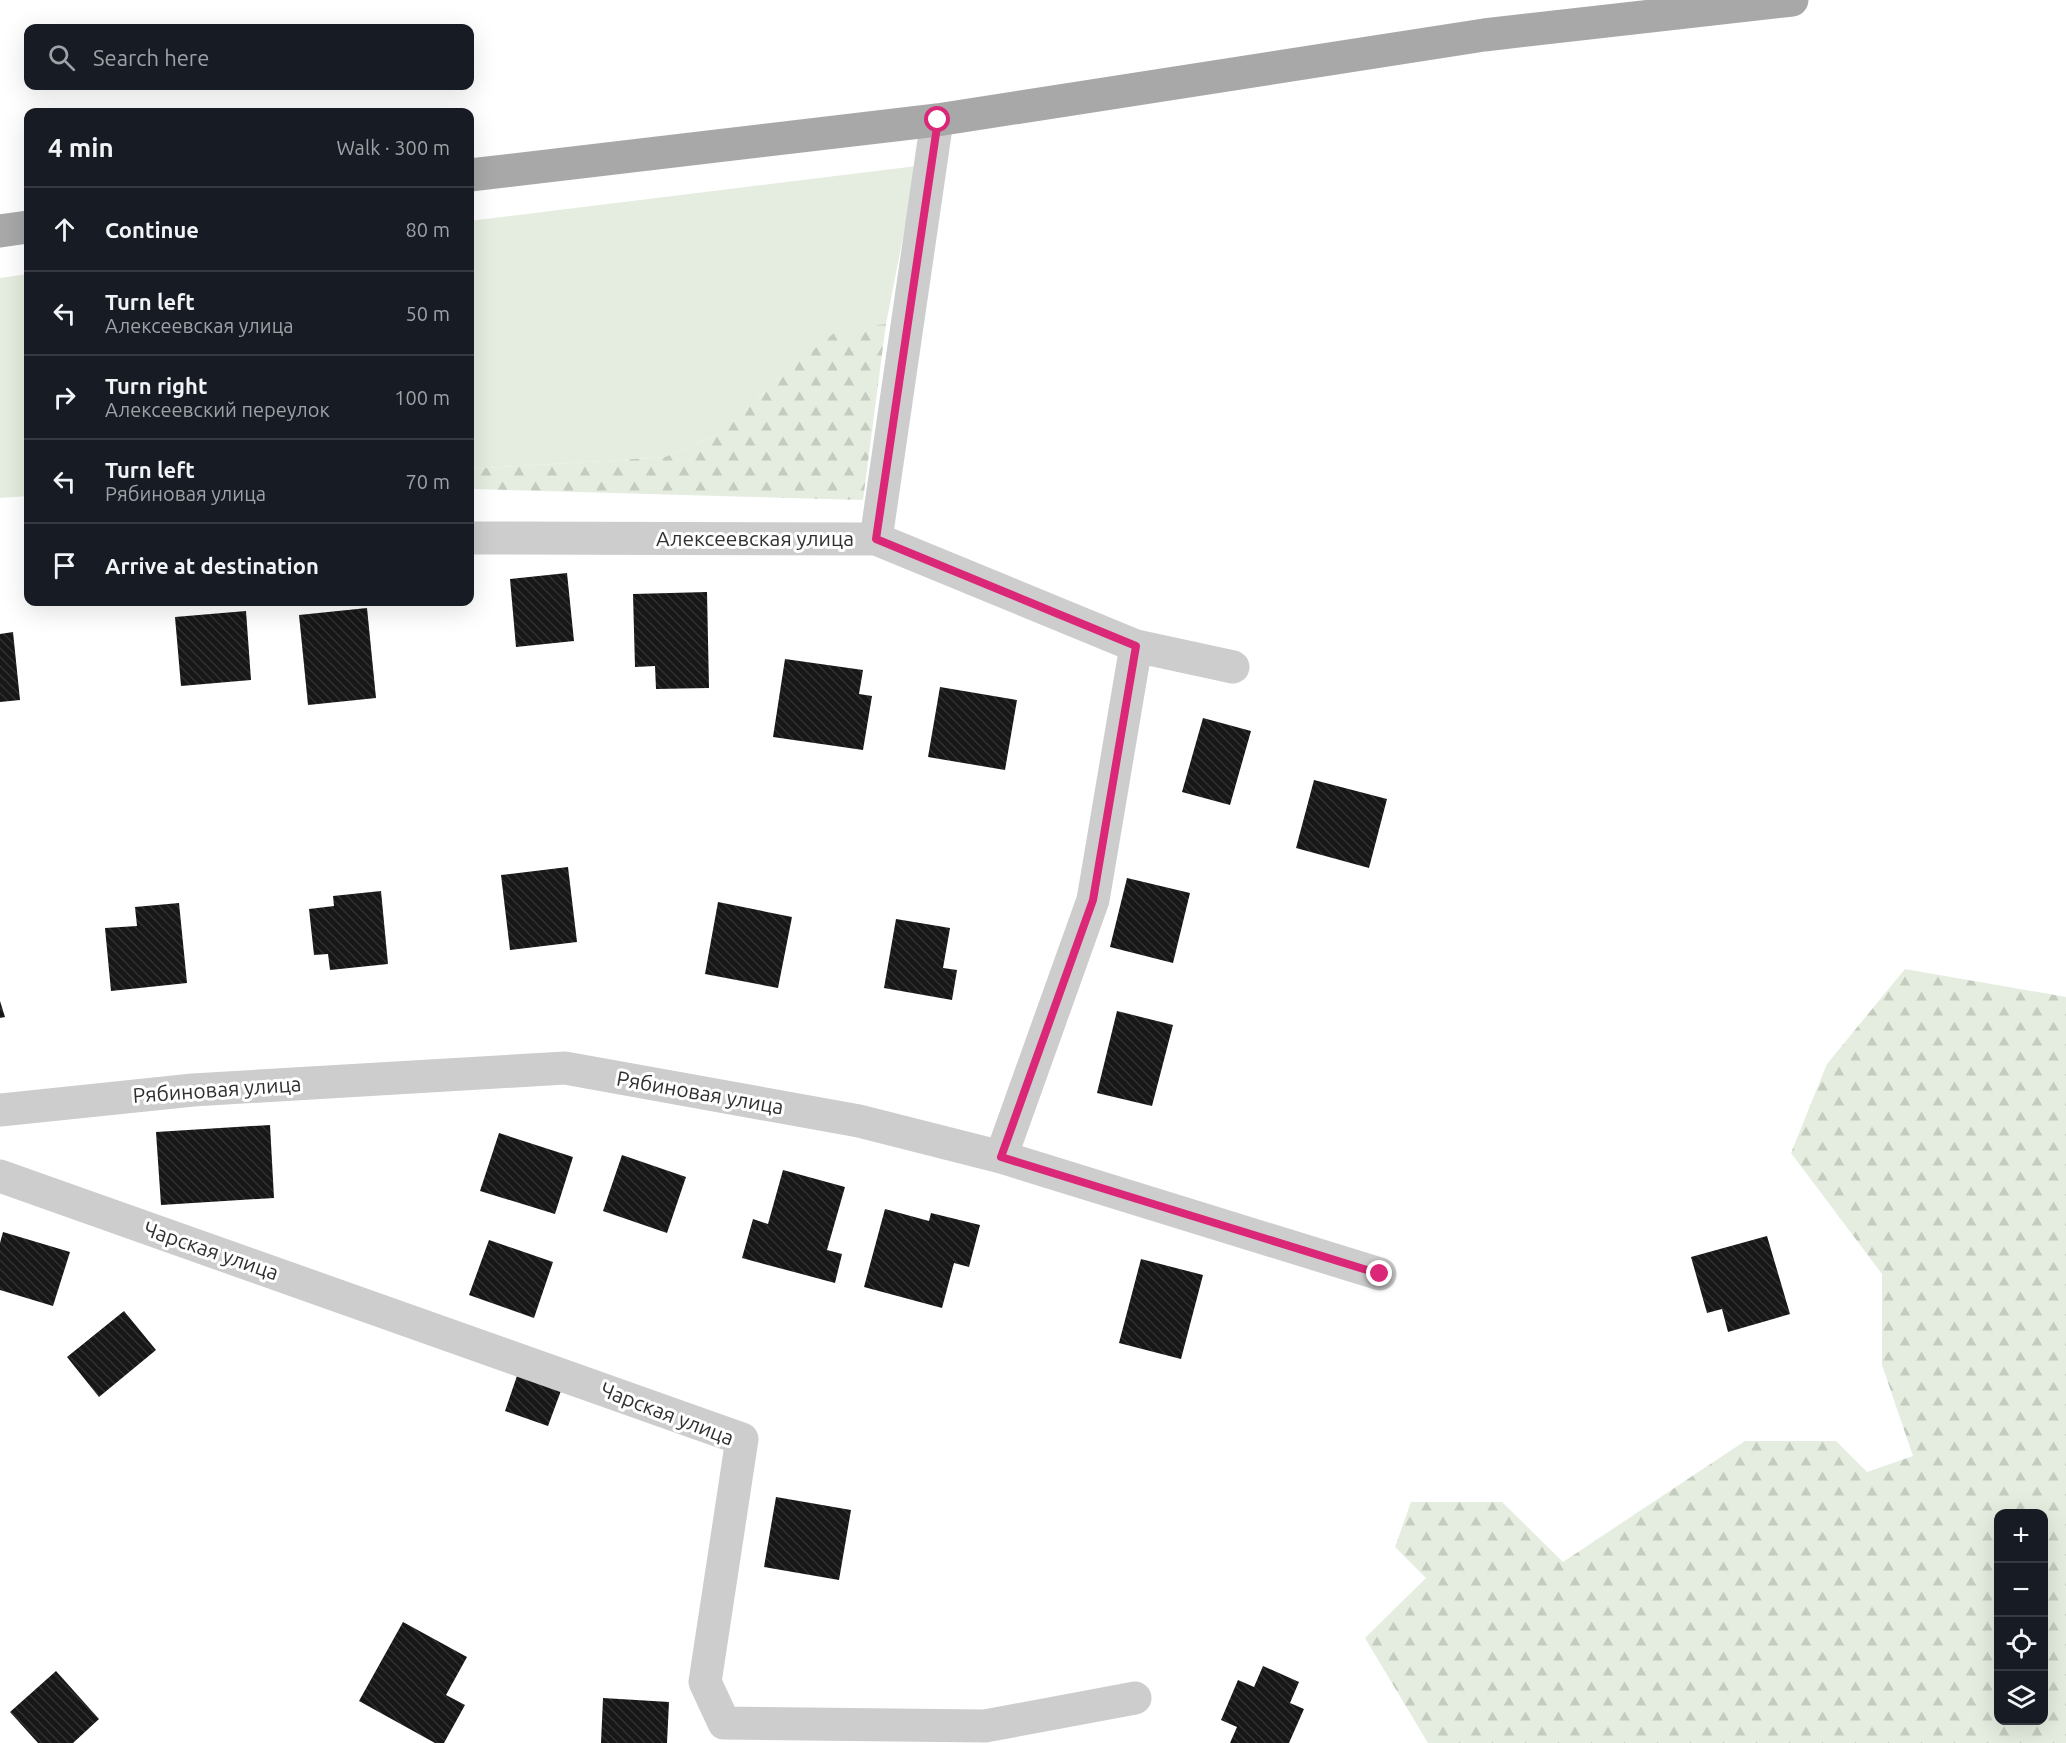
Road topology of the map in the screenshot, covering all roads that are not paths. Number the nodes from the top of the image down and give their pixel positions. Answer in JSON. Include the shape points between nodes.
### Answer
{"nodes":[{"id":1,"x":1792,"y":0,"type":"edge"},
{"id":2,"x":938,"y":120,"type":"junction"},
{"id":3,"x":474,"y":175,"type":"edge"},
{"id":4,"x":24,"y":228,"type":"edge"},
{"id":5,"x":0,"y":231,"type":"edge"},
{"id":6,"x":474,"y":538,"type":"edge"},
{"id":7,"x":876,"y":539,"type":"junction"},
{"id":8,"x":1136,"y":646,"type":"junction"},
{"id":9,"x":1233,"y":667,"type":"dead end"},
{"id":10,"x":0,"y":1110,"type":"edge"},
{"id":11,"x":1001,"y":1157,"type":"junction"},
{"id":12,"x":0,"y":1176,"type":"edge"},
{"id":13,"x":1380,"y":1274,"type":"dead end"},
{"id":14,"x":1135,"y":1698,"type":"dead end"}],
"edges":[{"from":1,"to":2,"type":"main road","via":[[1484,35]]},
{"from":2,"to":3,"type":"main road"},
{"from":2,"to":7,"type":"street"},
{"from":4,"to":5,"type":"main road"},
{"from":6,"to":7,"type":"street","name":"Алексеевская улица"},
{"from":7,"to":8,"type":"street","name":"Алексеевская улица"},
{"from":8,"to":9,"type":"street","name":"Алексеевская улица"},
{"from":8,"to":11,"type":"street","via":[[1093,900]]},
{"from":10,"to":11,"type":"street","name":"Рябиновая улица","via":[[193,1090],[565,1068],[859,1121]]},
{"from":11,"to":13,"type":"street","name":"Рябиновая улица"},
{"from":12,"to":14,"type":"street","name":"Чарская улица","via":[[742,1438],[705,1682],[724,1724],[985,1726]]}]}
